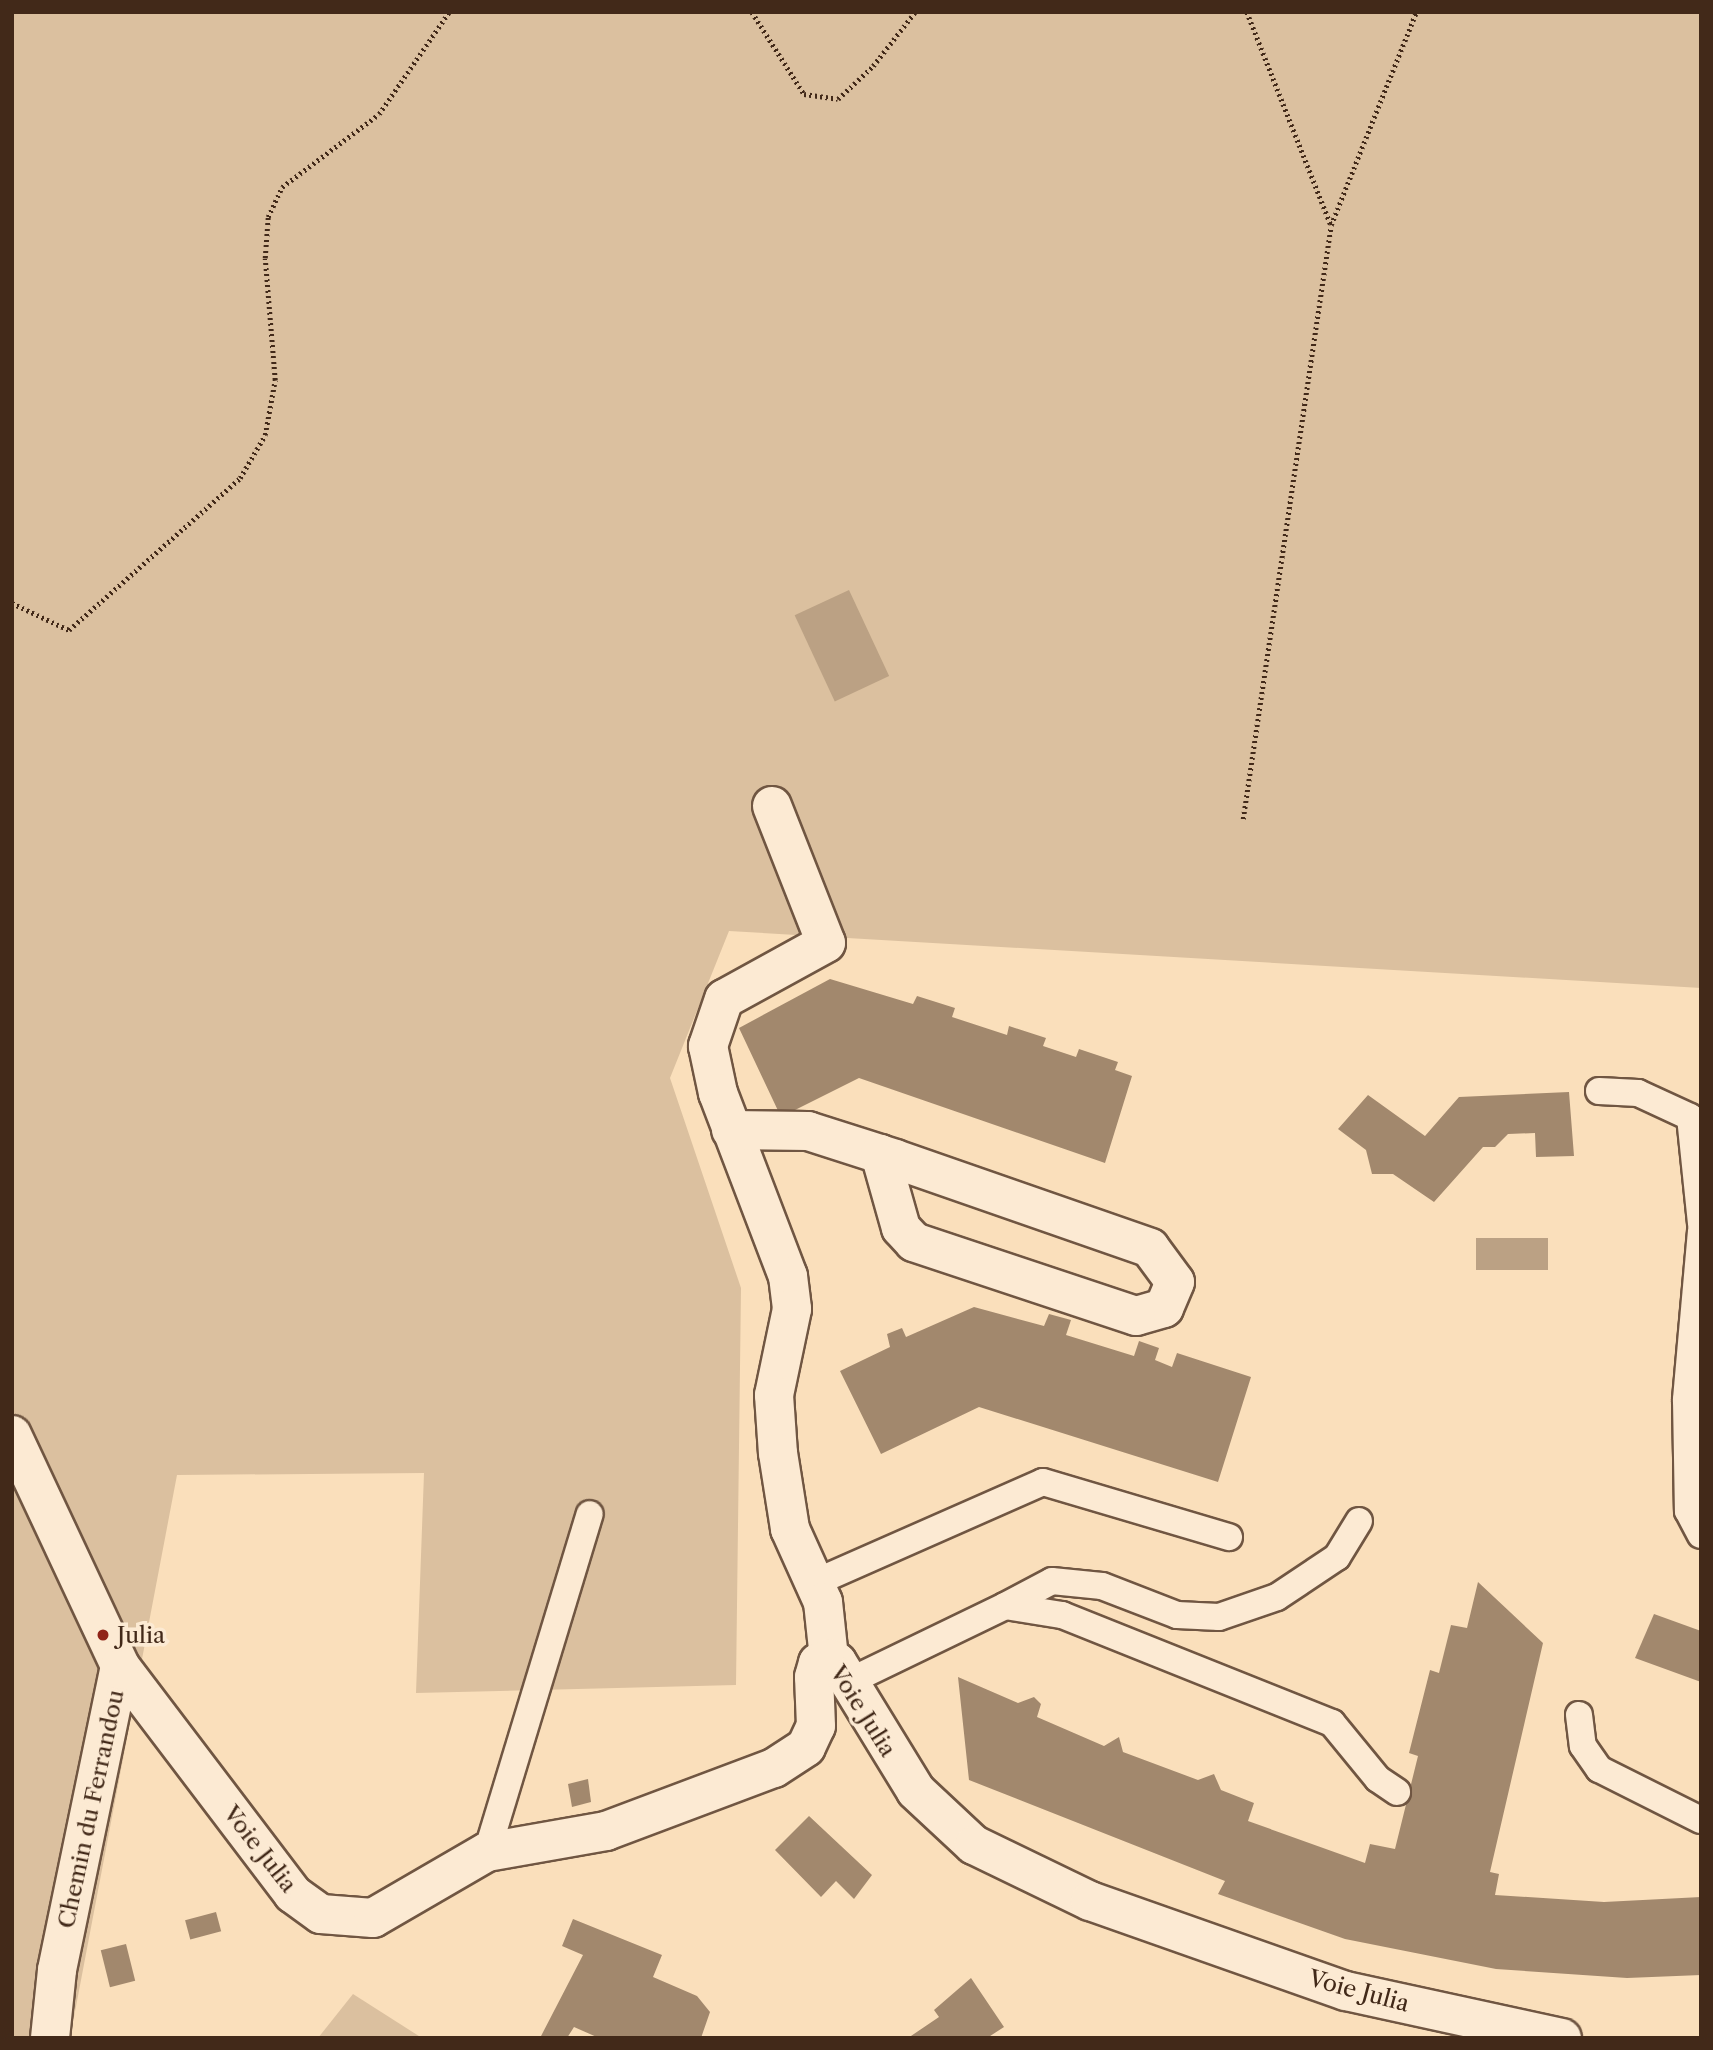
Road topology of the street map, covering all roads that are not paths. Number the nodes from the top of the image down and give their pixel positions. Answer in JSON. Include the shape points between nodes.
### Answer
{"nodes":[{"id":1,"x":772,"y":807,"type":"dead end"},
{"id":2,"x":1599,"y":1091,"type":"dead end"},
{"id":3,"x":731,"y":1130,"type":"junction"},
{"id":4,"x":880,"y":1154,"type":"junction"},
{"id":5,"x":1701,"y":1224,"type":"edge"},
{"id":6,"x":1701,"y":1231,"type":"edge"},
{"id":7,"x":12,"y":1435,"type":"edge"},
{"id":8,"x":590,"y":1514,"type":"dead end"},
{"id":9,"x":1359,"y":1521,"type":"dead end"},
{"id":10,"x":1701,"y":1535,"type":"edge"},
{"id":11,"x":1229,"y":1537,"type":"dead end"},
{"id":12,"x":814,"y":1583,"type":"junction"},
{"id":13,"x":1005,"y":1606,"type":"junction"},
{"id":14,"x":120,"y":1666,"type":"junction"},
{"id":15,"x":839,"y":1670,"type":"junction"},
{"id":16,"x":1579,"y":1715,"type":"dead end"},
{"id":17,"x":1397,"y":1792,"type":"dead end"},
{"id":18,"x":1701,"y":1820,"type":"edge"},
{"id":19,"x":487,"y":1852,"type":"junction"},
{"id":20,"x":50,"y":2038,"type":"edge"},
{"id":21,"x":1562,"y":2038,"type":"edge"}],
"edges":[{"from":1,"to":3,"type":"street","via":[[826,943],[724,999],[708,1046]]},
{"from":2,"to":5,"type":"lane","via":[[1638,1093],[1690,1117]]},
{"from":3,"to":4,"type":"street","via":[[808,1131]]},
{"from":3,"to":12,"type":"street","via":[[788,1276],[792,1309],[774,1395],[778,1453],[790,1529]]},
{"from":4,"to":4,"type":"street","via":[[1150,1248],[1175,1282],[1164,1308],[1136,1316],[914,1242],[901,1228]]},
{"from":6,"to":10,"type":"lane","via":[[1686,1400],[1688,1511]]},
{"from":7,"to":14,"type":"street","name":"Chemin du Ferrandou"},
{"from":8,"to":19,"type":"lane"},
{"from":9,"to":13,"type":"lane","via":[[1337,1558],[1277,1597],[1219,1617],[1177,1615],[1102,1586],[1052,1581]]},
{"from":11,"to":12,"type":"lane","via":[[1043,1482]]},
{"from":12,"to":15,"type":"street"},
{"from":13,"to":15,"type":"lane"},
{"from":13,"to":17,"type":"lane","via":[[1062,1615],[1332,1723],[1378,1779]]},
{"from":14,"to":19,"type":"street","name":"Voie Julia","via":[[293,1894],[321,1914],[373,1918]]},
{"from":14,"to":20,"type":"street","name":"Chemin du Ferrandou","via":[[57,1970]]},
{"from":15,"to":19,"type":"street","name":"Voie Julia","via":[[818,1663],[814,1677],[816,1726],[806,1747],[774,1768],[606,1831]]},
{"from":15,"to":21,"type":"street","name":"Voie Julia","via":[[916,1791],[974,1845],[1090,1901],[1346,1991]]},
{"from":16,"to":18,"type":"lane","via":[[1583,1746],[1599,1769]]}]}
